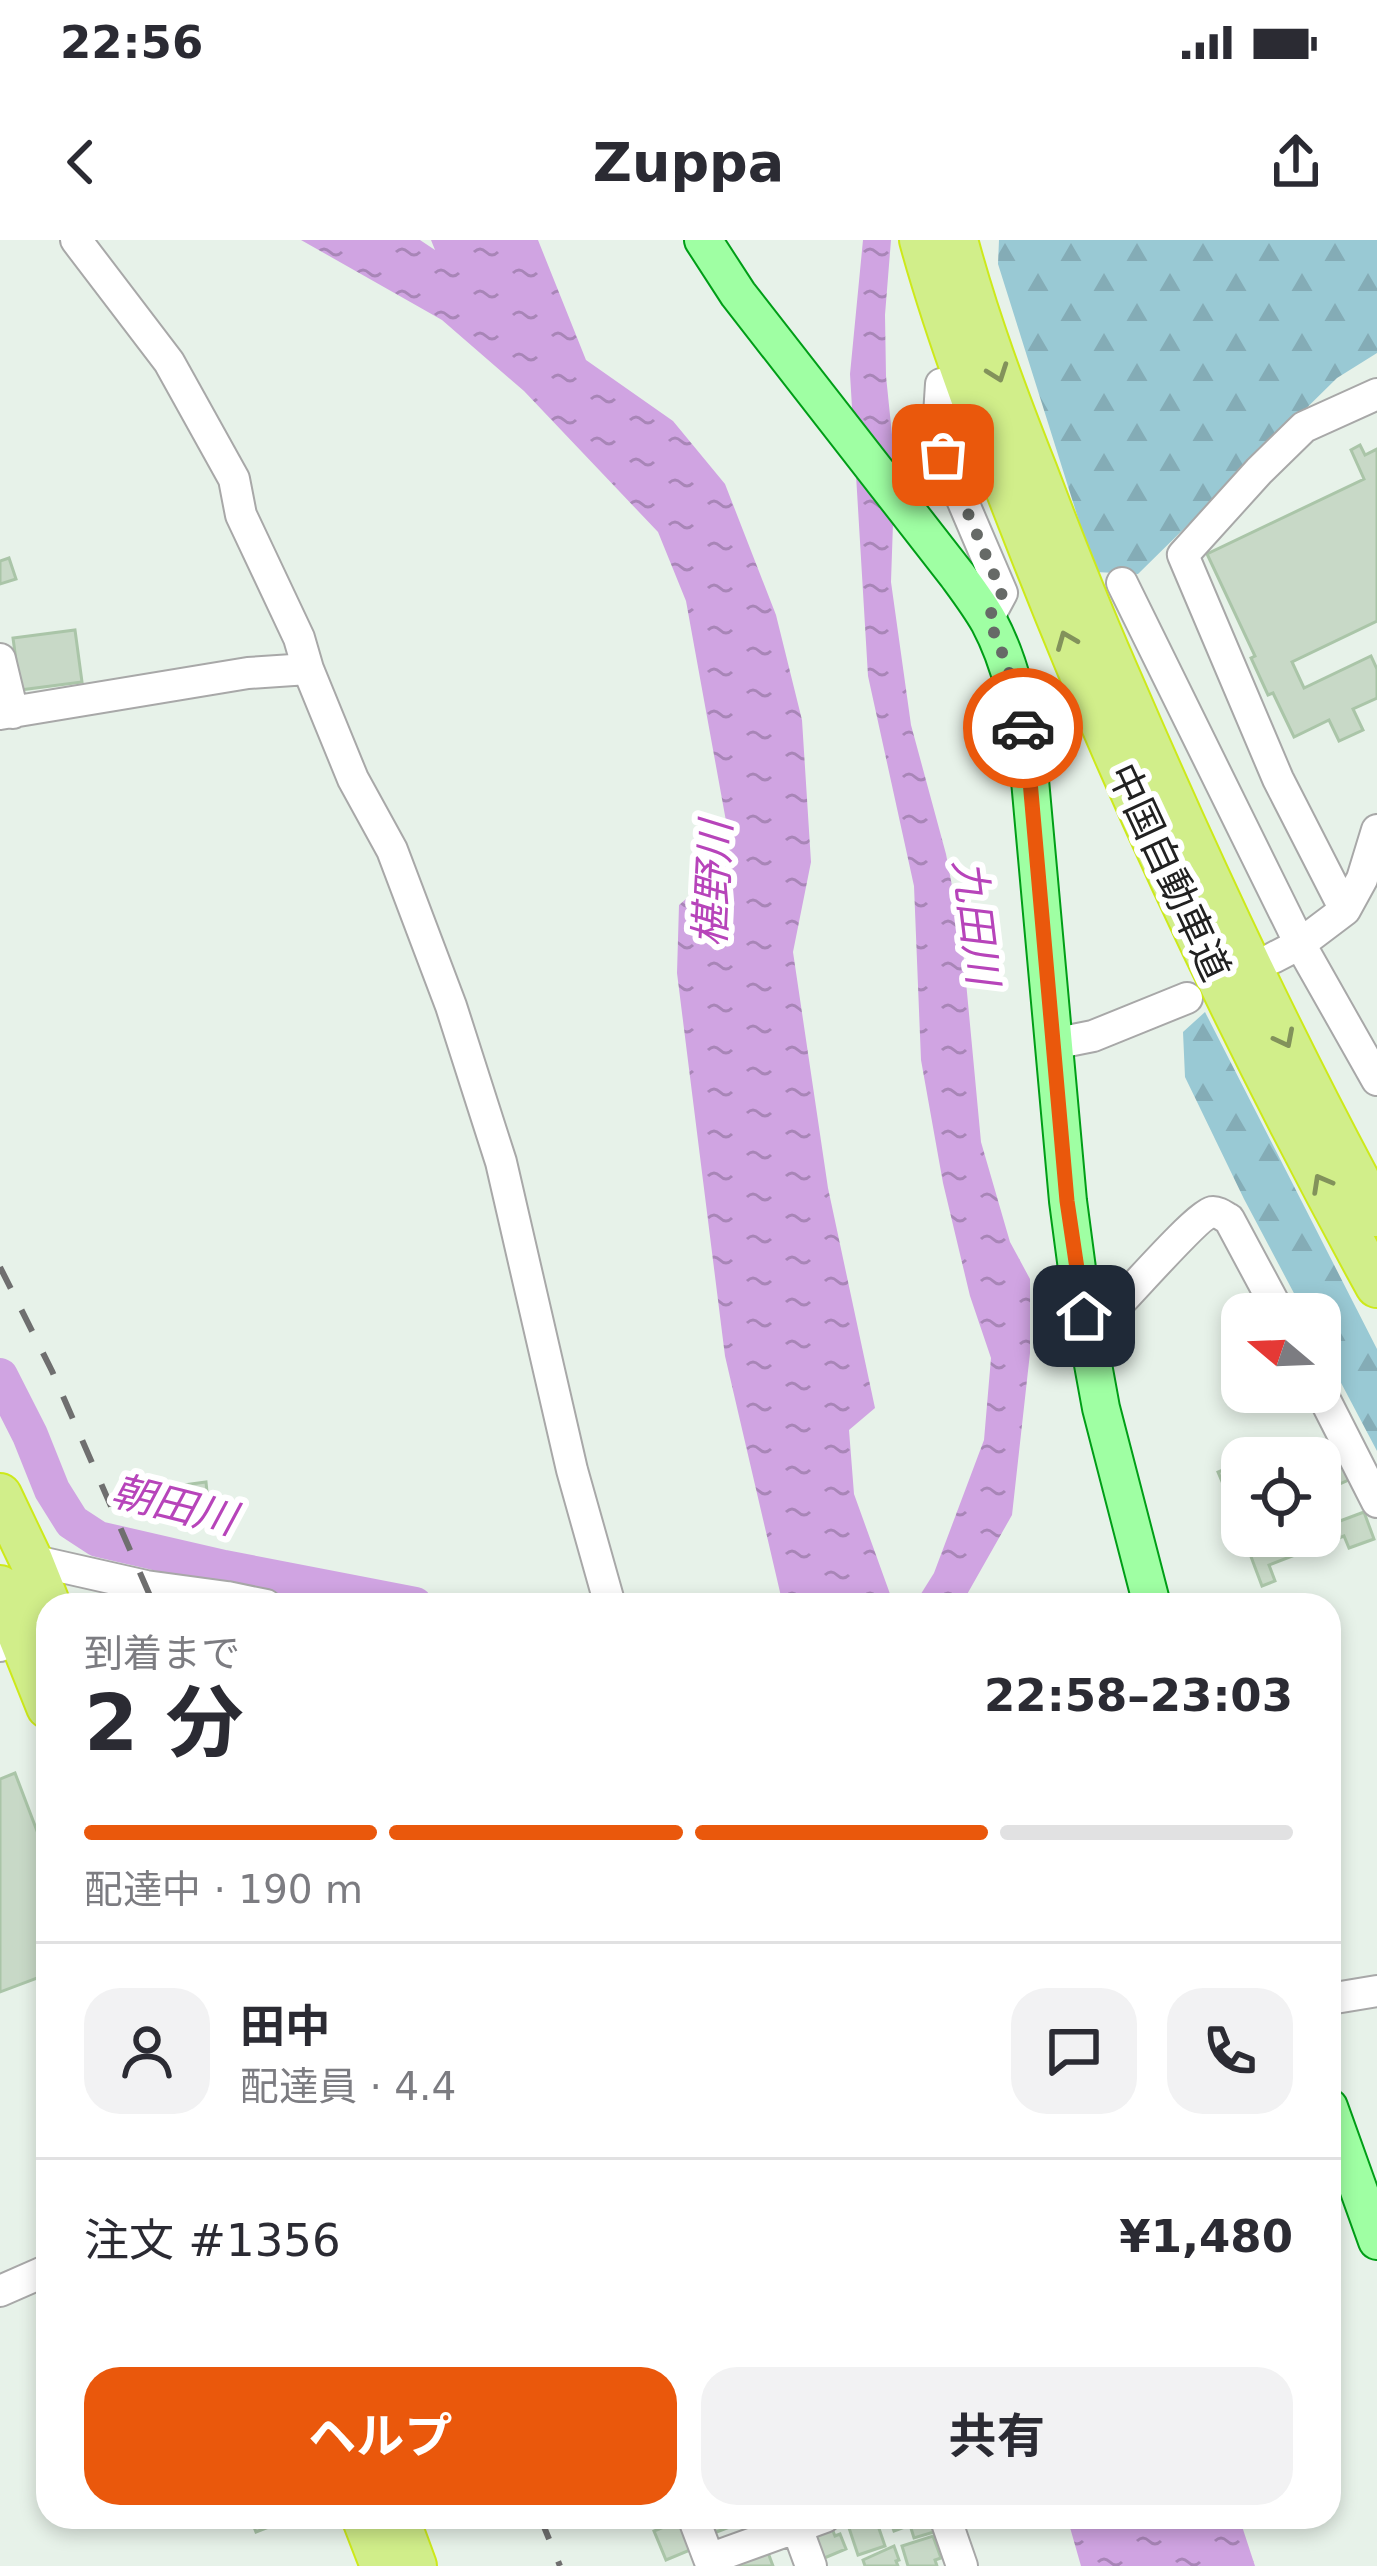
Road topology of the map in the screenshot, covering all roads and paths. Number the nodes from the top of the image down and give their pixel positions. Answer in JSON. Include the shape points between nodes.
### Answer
{"nodes":[{"id":1,"x":76,"y":240,"type":"edge"},
{"id":2,"x":703,"y":240,"type":"edge"},
{"id":3,"x":921,"y":240,"type":"edge"},
{"id":4,"x":959,"y":251,"type":"edge"},
{"id":5,"x":941,"y":384,"type":"dead end"},
{"id":6,"x":1377,"y":394,"type":"edge"},
{"id":7,"x":1122,"y":583,"type":"dead end"},
{"id":8,"x":988,"y":619,"type":"junction"},
{"id":9,"x":0,"y":659,"type":"edge"},
{"id":10,"x":308,"y":669,"type":"junction"},
{"id":11,"x":7,"y":714,"type":"edge"},
{"id":12,"x":1377,"y":830,"type":"edge"},
{"id":13,"x":1345,"y":910,"type":"junction"},
{"id":14,"x":1286,"y":951,"type":"junction"},
{"id":15,"x":1187,"y":998,"type":"dead end"},
{"id":16,"x":1053,"y":1044,"type":"junction"},
{"id":17,"x":1377,"y":1080,"type":"edge"},
{"id":18,"x":1377,"y":1215,"type":"edge"},
{"id":19,"x":1377,"y":1286,"type":"edge"},
{"id":20,"x":1269,"y":1293,"type":"edge"},
{"id":21,"x":1084,"y":1316,"type":"junction"},
{"id":22,"x":1332,"y":1413,"type":"edge"},
{"id":23,"x":0,"y":1495,"type":"edge"},
{"id":24,"x":1377,"y":1502,"type":"edge"},
{"id":25,"x":16,"y":1574,"type":"edge"},
{"id":26,"x":198,"y":1593,"type":"edge"},
{"id":27,"x":607,"y":1593,"type":"edge"},
{"id":28,"x":1149,"y":1593,"type":"edge"},
{"id":29,"x":23,"y":1637,"type":"edge"},
{"id":30,"x":36,"y":1673,"type":"edge"},
{"id":31,"x":1377,"y":1991,"type":"edge"},
{"id":32,"x":1341,"y":1997,"type":"edge"},
{"id":33,"x":1341,"y":2140,"type":"edge"},
{"id":34,"x":1377,"y":2241,"type":"edge"},
{"id":35,"x":36,"y":2275,"type":"edge"},
{"id":36,"x":0,"y":2291,"type":"edge"},
{"id":37,"x":368,"y":2529,"type":"edge"},
{"id":38,"x":401,"y":2529,"type":"edge"},
{"id":39,"x":698,"y":2529,"type":"edge"},
{"id":40,"x":783,"y":2529,"type":"edge"},
{"id":41,"x":806,"y":2529,"type":"edge"},
{"id":42,"x":950,"y":2529,"type":"edge"},
{"id":43,"x":382,"y":2566,"type":"edge"},
{"id":44,"x":415,"y":2566,"type":"edge"},
{"id":45,"x":811,"y":2566,"type":"edge"},
{"id":46,"x":962,"y":2566,"type":"edge"}],
"edges":[{"from":1,"to":10,"type":"street","via":[[169,362],[216,444]]},
{"from":2,"to":8,"type":"main road"},
{"from":19,"to":3,"type":"highway","name":"中国自動車道","one_way":true,"via":[[1153,842],[1070,650],[945,324]]},
{"from":4,"to":18,"type":"highway","name":"中国自動車道","one_way":true,"via":[[1088,607],[1275,1021]]},
{"from":5,"to":8,"type":"street","via":[[943,455],[1002,593]]},
{"from":6,"to":13,"type":"street","via":[[1304,427],[1183,555],[1278,778]]},
{"from":7,"to":14,"type":"street"},
{"from":8,"to":16,"type":"main road","via":[[1018,699],[1028,758]]},
{"from":9,"to":11,"type":"street"},
{"from":10,"to":11,"type":"street"},
{"from":10,"to":27,"type":"street","via":[[392,850],[451,1006],[501,1162]]},
{"from":12,"to":13,"type":"street"},
{"from":13,"to":14,"type":"street"},
{"from":14,"to":17,"type":"street"},
{"from":15,"to":16,"type":"street"},
{"from":16,"to":21,"type":"main road"},
{"from":20,"to":21,"type":"street","via":[[1229,1220],[1211,1212],[1120,1302]]},
{"from":21,"to":28,"type":"main road"},
{"from":22,"to":24,"type":"street"},
{"from":23,"to":25,"type":"highway"},
{"from":25,"to":26,"type":"street"},
{"from":25,"to":29,"type":"highway"},
{"from":29,"to":30,"type":"highway"},
{"from":31,"to":32,"type":"street"},
{"from":33,"to":34,"type":"main road"},
{"from":35,"to":36,"type":"street"},
{"from":37,"to":43,"type":"highway"},
{"from":38,"to":44,"type":"highway"},
{"from":39,"to":40,"type":"street","via":[[709,2559]]},
{"from":41,"to":45,"type":"street"},
{"from":42,"to":46,"type":"street"}]}
